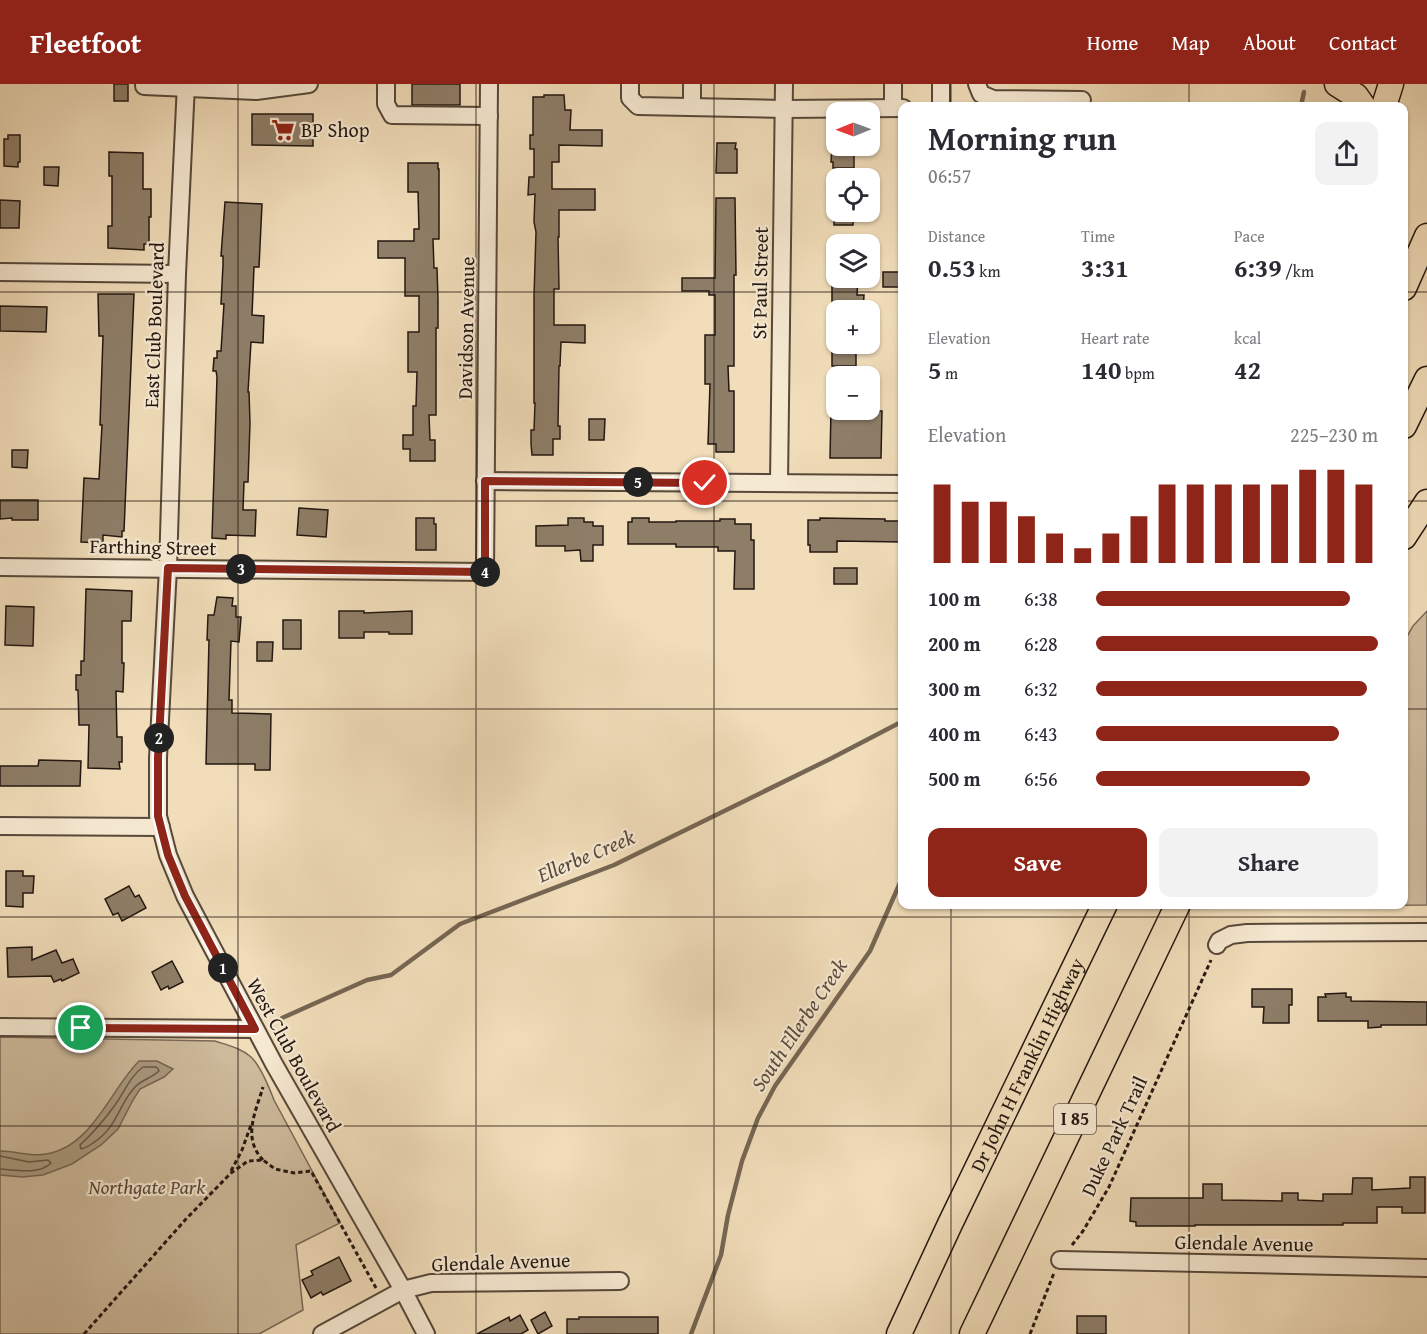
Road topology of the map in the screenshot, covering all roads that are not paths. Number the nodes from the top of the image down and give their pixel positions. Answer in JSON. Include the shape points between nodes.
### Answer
{"nodes":[{"id":1,"x":144,"y":84,"type":"edge"},
{"id":2,"x":309,"y":84,"type":"edge"},
{"id":3,"x":386,"y":84,"type":"edge"},
{"id":4,"x":489,"y":84,"type":"edge"},
{"id":5,"x":630,"y":84,"type":"edge"},
{"id":6,"x":692,"y":84,"type":"edge"},
{"id":7,"x":784,"y":84,"type":"edge"},
{"id":8,"x":893,"y":84,"type":"edge"},
{"id":9,"x":941,"y":84,"type":"edge"},
{"id":10,"x":1337,"y":84,"type":"edge"},
{"id":11,"x":1391,"y":84,"type":"edge"},
{"id":12,"x":185,"y":86,"type":"edge"},
{"id":13,"x":233,"y":87,"type":"edge"},
{"id":14,"x":979,"y":89,"type":"edge"},
{"id":15,"x":1082,"y":97,"type":"edge"},
{"id":16,"x":941,"y":102,"type":"edge"},
{"id":17,"x":1360,"y":102,"type":"edge"},
{"id":18,"x":1385,"y":102,"type":"edge"},
{"id":19,"x":692,"y":107,"type":"junction"},
{"id":20,"x":898,"y":108,"type":"edge"},
{"id":21,"x":784,"y":109,"type":"junction"},
{"id":22,"x":489,"y":116,"type":"junction"},
{"id":23,"x":1427,"y":236,"type":"edge"},
{"id":24,"x":0,"y":272,"type":"edge"},
{"id":25,"x":177,"y":274,"type":"junction"},
{"id":26,"x":1408,"y":279,"type":"edge"},
{"id":27,"x":1427,"y":379,"type":"edge"},
{"id":28,"x":1408,"y":418,"type":"edge"},
{"id":29,"x":485,"y":481,"type":"junction"},
{"id":30,"x":779,"y":483,"type":"junction"},
{"id":31,"x":898,"y":484,"type":"edge"},
{"id":32,"x":1427,"y":502,"type":"edge"},
{"id":33,"x":1408,"y":531,"type":"edge"},
{"id":34,"x":0,"y":567,"type":"edge"},
{"id":35,"x":168,"y":568,"type":"junction"},
{"id":36,"x":485,"y":572,"type":"joint"},
{"id":37,"x":0,"y":826,"type":"edge"},
{"id":38,"x":161,"y":827,"type":"junction"},
{"id":39,"x":1103,"y":909,"type":"edge"},
{"id":40,"x":1176,"y":909,"type":"edge"},
{"id":41,"x":1427,"y":932,"type":"edge"},
{"id":42,"x":1217,"y":945,"type":"road end"},
{"id":43,"x":0,"y":1027,"type":"edge"},
{"id":44,"x":255,"y":1029,"type":"junction"},
{"id":45,"x":1060,"y":1260,"type":"road end"},
{"id":46,"x":1427,"y":1268,"type":"edge"},
{"id":47,"x":620,"y":1281,"type":"dead end"},
{"id":48,"x":403,"y":1290,"type":"junction"},
{"id":49,"x":322,"y":1334,"type":"edge"},
{"id":50,"x":426,"y":1334,"type":"edge"},
{"id":51,"x":899,"y":1334,"type":"edge"},
{"id":52,"x":972,"y":1334,"type":"edge"}],
"edges":[{"from":1,"to":12,"type":"street"},
{"from":2,"to":13,"type":"street","via":[[256,91]]},
{"from":3,"to":22,"type":"street","via":[[386,104],[392,115]]},
{"from":4,"to":22,"type":"street","name":"Davidson Avenue"},
{"from":5,"to":19,"type":"street","via":[[630,98],[638,106]]},
{"from":6,"to":19,"type":"street"},
{"from":7,"to":21,"type":"street","name":"St Paul Street"},
{"from":8,"to":20,"type":"street"},
{"from":9,"to":16,"type":"street"},
{"from":10,"to":17,"type":"highway"},
{"from":11,"to":18,"type":"highway"},
{"from":12,"to":13,"type":"street"},
{"from":12,"to":25,"type":"street","name":"East Club Boulevard"},
{"from":14,"to":15,"type":"street","via":[[993,99]]},
{"from":19,"to":21,"type":"street"},
{"from":20,"to":21,"type":"street"},
{"from":21,"to":30,"type":"street","name":"St Paul Street"},
{"from":22,"to":29,"type":"street","name":"Davidson Avenue"},
{"from":23,"to":26,"type":"highway"},
{"from":24,"to":25,"type":"street"},
{"from":25,"to":35,"type":"street","name":"East Club Boulevard"},
{"from":27,"to":28,"type":"highway"},
{"from":29,"to":30,"type":"street"},
{"from":29,"to":36,"type":"street","name":"Davidson Avenue"},
{"from":30,"to":31,"type":"street"},
{"from":32,"to":33,"type":"highway"},
{"from":34,"to":35,"type":"street","name":"Farthing Street"},
{"from":35,"to":36,"type":"street","name":"Farthing Street"},
{"from":35,"to":38,"type":"street","name":"West Club Boulevard","via":[[158,758]]},
{"from":37,"to":38,"type":"street"},
{"from":38,"to":44,"type":"street","name":"West Club Boulevard","via":[[185,896]]},
{"from":39,"to":51,"type":"highway","name":"Dr John H Franklin Highway"},
{"from":40,"to":52,"type":"highway","number":"I 85"},
{"from":41,"to":42,"type":"street","via":[[1247,933],[1219,940]]},
{"from":43,"to":44,"type":"street"},
{"from":44,"to":48,"type":"street","name":"West Club Boulevard"},
{"from":45,"to":46,"type":"street","name":"Glendale Avenue"},
{"from":47,"to":48,"type":"street","name":"Glendale Avenue","via":[[431,1283]]},
{"from":48,"to":49,"type":"street","name":"Glendale Avenue"},
{"from":48,"to":50,"type":"street","name":"West Club Boulevard"}]}
